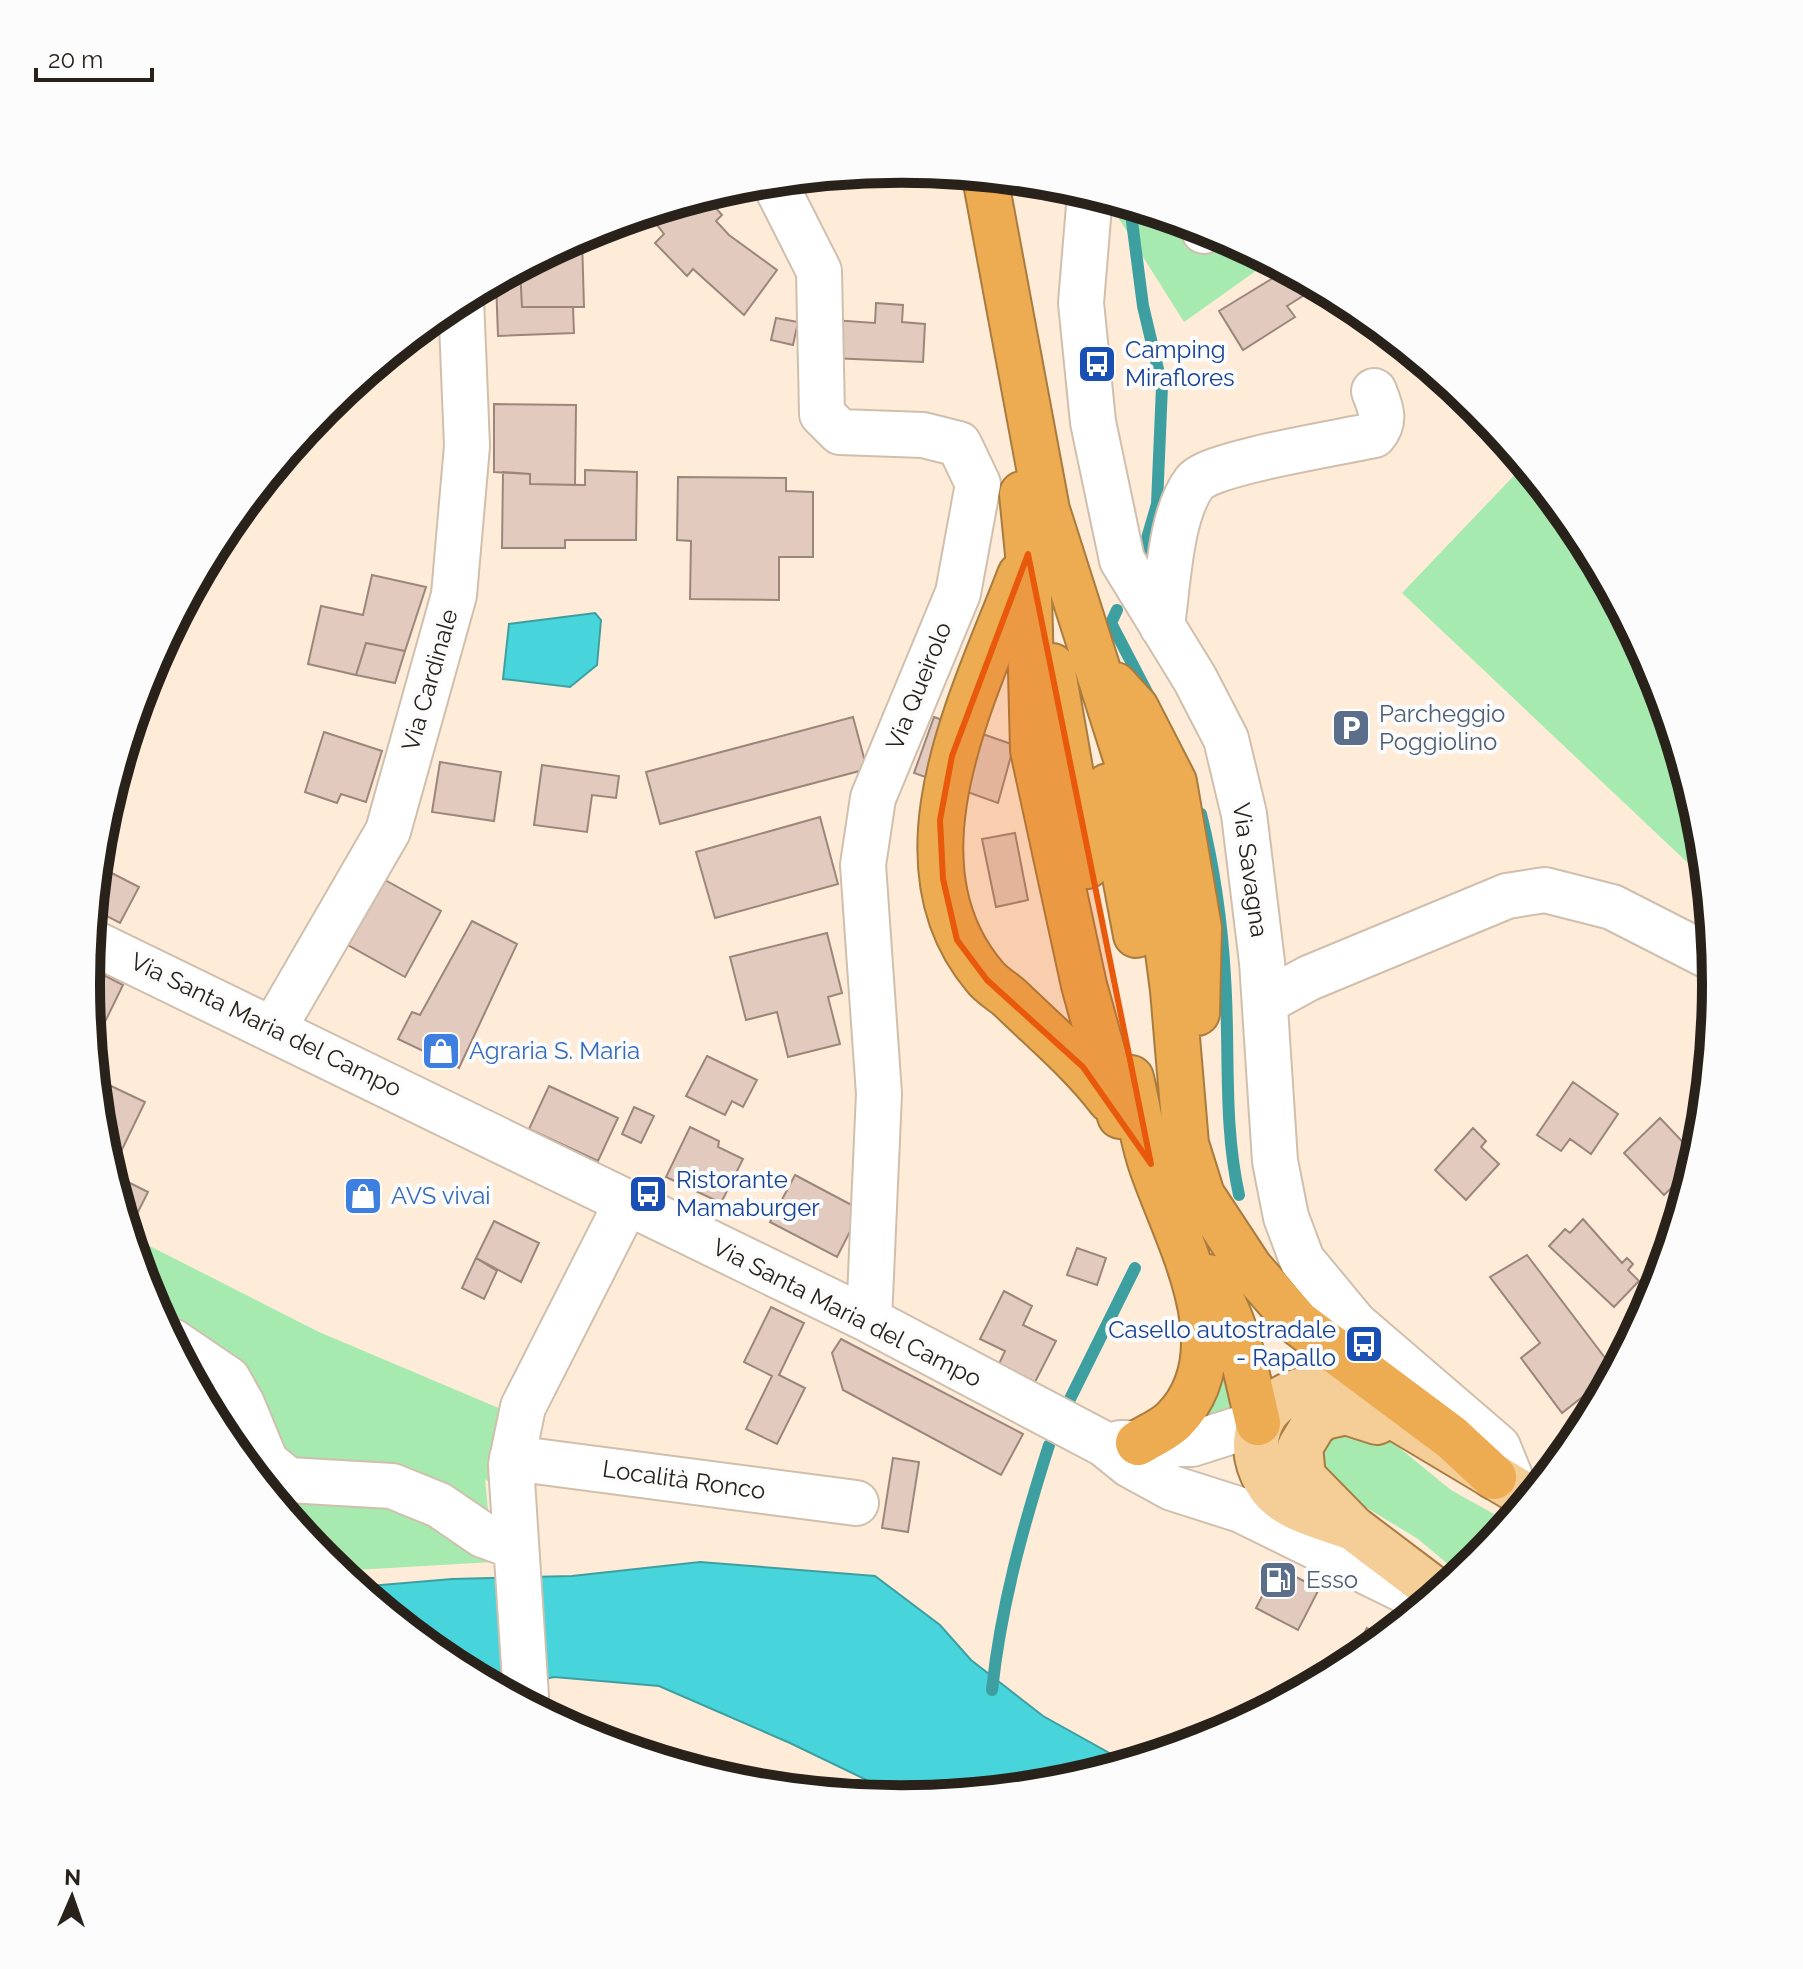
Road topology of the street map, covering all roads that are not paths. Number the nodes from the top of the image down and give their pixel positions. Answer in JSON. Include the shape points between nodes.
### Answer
{"nodes":[{"id":1,"x":957,"y":185,"type":"edge"},
{"id":2,"x":987,"y":188,"type":"edge"},
{"id":3,"x":779,"y":193,"type":"edge"},
{"id":4,"x":1089,"y":205,"type":"edge"},
{"id":5,"x":462,"y":314,"type":"edge"},
{"id":6,"x":1374,"y":391,"type":"dead end"},
{"id":7,"x":1022,"y":570,"type":"junction"},
{"id":8,"x":1162,"y":626,"type":"junction"},
{"id":9,"x":1087,"y":643,"type":"junction"},
{"id":10,"x":101,"y":946,"type":"edge"},
{"id":11,"x":1702,"y":953,"type":"edge"},
{"id":12,"x":1265,"y":1002,"type":"junction"},
{"id":13,"x":274,"y":1028,"type":"junction"},
{"id":14,"x":1120,"y":1116,"type":"junction"},
{"id":15,"x":1172,"y":1165,"type":"junction"},
{"id":16,"x":627,"y":1202,"type":"junction"},
{"id":17,"x":1177,"y":1232,"type":"junction"},
{"id":18,"x":869,"y":1320,"type":"junction"},
{"id":19,"x":191,"y":1354,"type":"edge"},
{"id":20,"x":1258,"y":1423,"type":"junction"},
{"id":21,"x":1108,"y":1440,"type":"junction"},
{"id":22,"x":1436,"y":1444,"type":"junction"},
{"id":23,"x":512,"y":1458,"type":"junction"},
{"id":24,"x":1513,"y":1488,"type":"edge"},
{"id":25,"x":856,"y":1503,"type":"dead end"},
{"id":26,"x":1353,"y":1528,"type":"junction"},
{"id":27,"x":517,"y":1550,"type":"junction"},
{"id":28,"x":1430,"y":1587,"type":"edge"},
{"id":29,"x":1418,"y":1597,"type":"edge"},
{"id":30,"x":525,"y":1691,"type":"edge"}],
"edges":[{"from":1,"to":7,"type":"highway","via":[[1015,456]]},
{"from":2,"to":9,"type":"highway","via":[[1047,510]]},
{"from":3,"to":18,"type":"street","name":"Via Queirolo","via":[[819,271],[822,414],[840,432],[923,435],[959,444],[978,484],[958,593],[873,798],[863,865],[879,1094]]},
{"from":4,"to":8,"type":"street","name":"Via Savagna","via":[[1081,303],[1093,422],[1122,560]]},
{"from":5,"to":13,"type":"street","name":"Via Cardinale","via":[[467,446],[454,595],[388,831]]},
{"from":6,"to":8,"type":"street","via":[[1383,414],[1374,435],[1224,467],[1196,479],[1184,500]]},
{"from":7,"to":14,"type":"highway","via":[[1033,750],[1084,985]]},
{"from":7,"to":14,"type":"highway","via":[[952,756],[940,820],[943,879],[957,940],[987,980],[1083,1067]]},
{"from":7,"to":15,"type":"highway","via":[[1052,664],[1111,987]]},
{"from":8,"to":12,"type":"street","name":"Via Savagna","via":[[1226,739],[1244,814]]},
{"from":9,"to":15,"type":"highway","via":[[1082,664],[1124,856]]},
{"from":9,"to":15,"type":"highway","via":[[1154,846],[1186,1144]]},
{"from":10,"to":13,"type":"street","name":"Via Santa Maria del Campo"},
{"from":11,"to":12,"type":"street","via":[[1612,907],[1545,890],[1507,896],[1309,978]]},
{"from":12,"to":24,"type":"street","name":"Via Savagna","via":[[1275,1161],[1286,1217],[1302,1260],[1355,1324],[1498,1447]]},
{"from":13,"to":16,"type":"street","name":"Via Santa Maria del Campo"},
{"from":14,"to":15,"type":"highway"},
{"from":15,"to":17,"type":"highway"},
{"from":15,"to":24,"type":"highway","via":[[1202,1195],[1221,1228],[1298,1323]]},
{"from":16,"to":18,"type":"street","name":"Via Santa Maria del Campo"},
{"from":16,"to":23,"type":"street","via":[[523,1407]]},
{"from":17,"to":20,"type":"highway","via":[[1219,1293],[1242,1352]]},
{"from":17,"to":21,"type":"highway","via":[[1203,1312],[1203,1350],[1188,1402],[1173,1422]]},
{"from":18,"to":21,"type":"street","name":"Via Santa Maria del Campo","via":[[1041,1413]]},
{"from":19,"to":27,"type":"street","via":[[228,1379],[266,1462],[288,1480],[392,1486],[439,1505]]},
{"from":20,"to":21,"type":"street","via":[[1192,1444]]},
{"from":20,"to":22,"type":"main road","via":[[1282,1400],[1307,1389],[1338,1390],[1361,1397]]},
{"from":20,"to":26,"type":"main road","via":[[1254,1447],[1272,1489],[1297,1507]]},
{"from":21,"to":29,"type":"street","name":"Via Santa Maria del Campo","via":[[1130,1465],[1172,1488],[1241,1510]]},
{"from":22,"to":24,"type":"main road"},
{"from":22,"to":26,"type":"main road","via":[[1346,1412],[1314,1424],[1300,1447],[1303,1477]]},
{"from":23,"to":25,"type":"street","name":"Località Ronco"},
{"from":23,"to":27,"type":"street"},
{"from":26,"to":28,"type":"main road"},
{"from":27,"to":30,"type":"street"}]}
